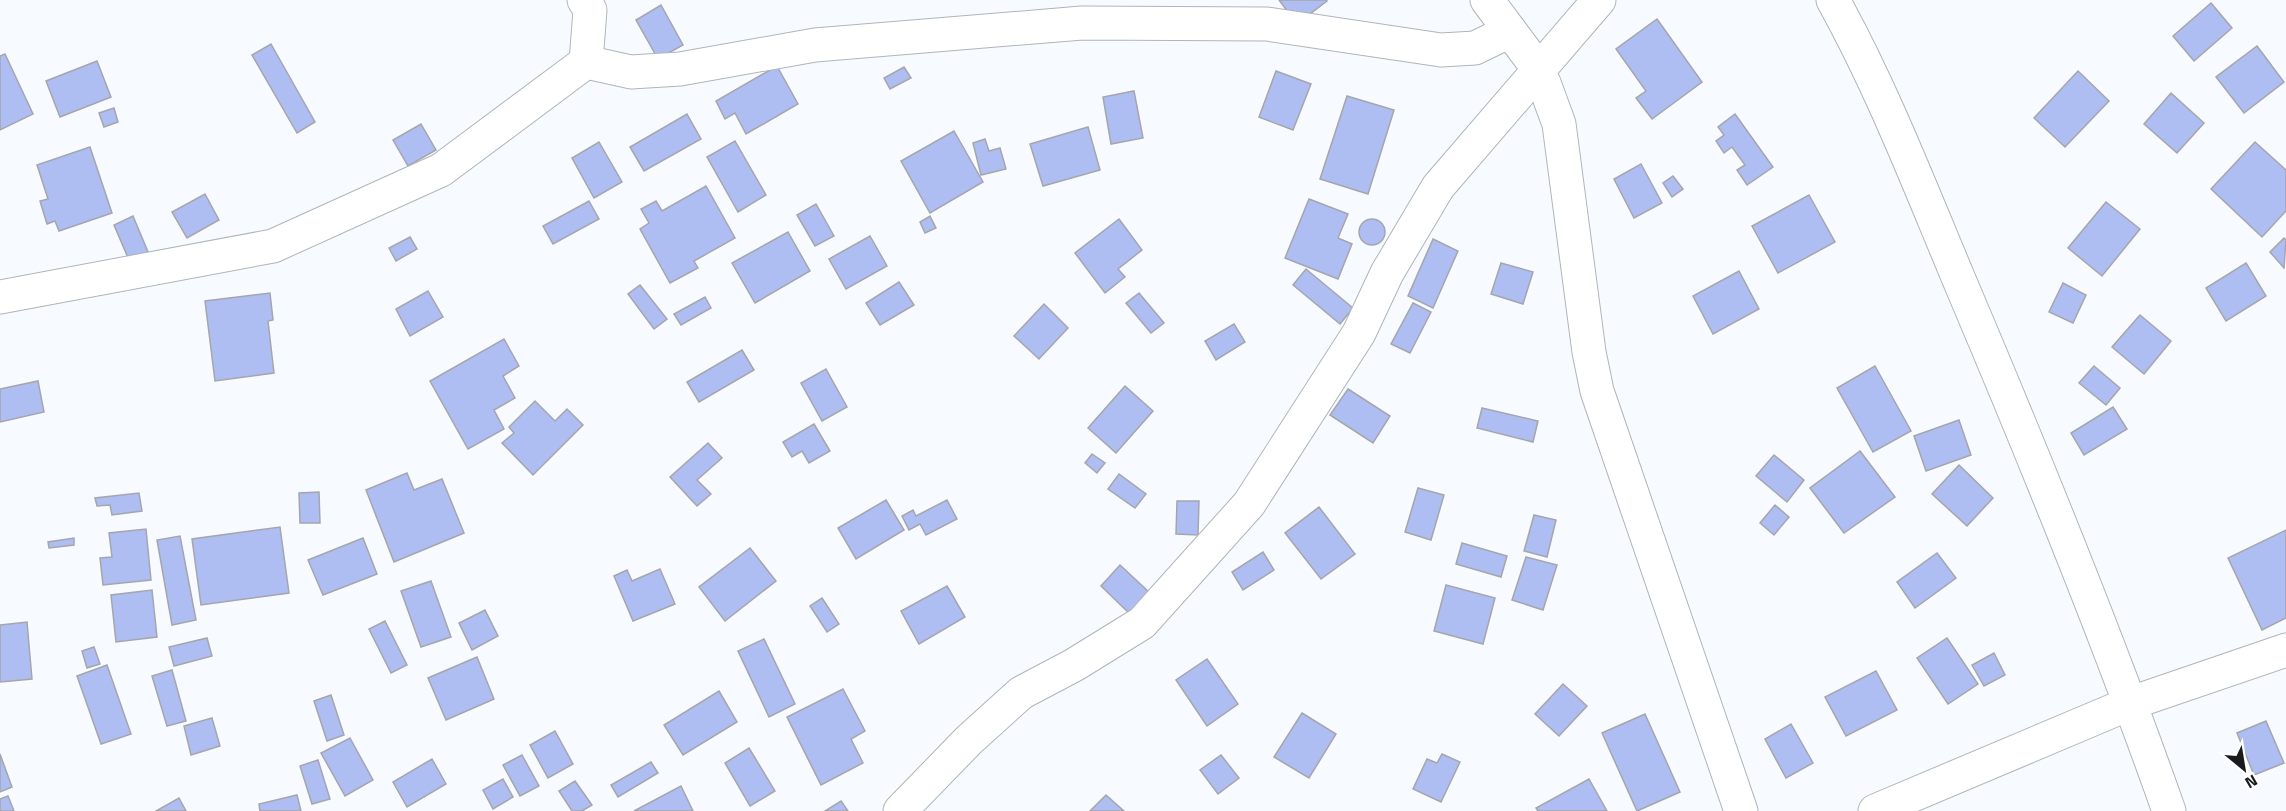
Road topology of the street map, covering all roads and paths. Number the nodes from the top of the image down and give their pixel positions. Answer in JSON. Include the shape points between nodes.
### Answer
{"nodes":[{"id":1,"x":584,"y":0,"type":"edge"},
{"id":2,"x":1487,"y":0,"type":"edge"},
{"id":3,"x":1599,"y":0,"type":"edge"},
{"id":4,"x":1833,"y":0,"type":"edge"},
{"id":5,"x":1510,"y":31,"type":"junction"},
{"id":6,"x":586,"y":62,"type":"junction"},
{"id":7,"x":1537,"y":70,"type":"junction"},
{"id":8,"x":0,"y":297,"type":"edge"},
{"id":9,"x":2286,"y":650,"type":"edge"},
{"id":10,"x":2131,"y":703,"type":"junction"},
{"id":11,"x":900,"y":811,"type":"edge"},
{"id":12,"x":1741,"y":811,"type":"edge"},
{"id":13,"x":1875,"y":811,"type":"edge"},
{"id":14,"x":2169,"y":811,"type":"edge"}],
"edges":[{"from":1,"to":6,"type":"street","via":[[590,10]]},
{"from":2,"to":5,"type":"street"},
{"from":3,"to":7,"type":"street"},
{"from":4,"to":10,"type":"street","via":[[1864,56],[1990,352]]},
{"from":5,"to":6,"type":"street","via":[[1474,48],[1441,50],[1267,24],[1082,23],[815,45],[680,69],[631,72]]},
{"from":5,"to":7,"type":"street"},
{"from":6,"to":8,"type":"street","via":[[441,170],[273,246]]},
{"from":7,"to":11,"type":"street","via":[[1438,187],[1387,273],[1359,333],[1249,504],[1142,623],[1021,693]]},
{"from":7,"to":12,"type":"street","via":[[1559,124],[1597,391]]},
{"from":9,"to":10,"type":"street"},
{"from":10,"to":13,"type":"street"},
{"from":10,"to":14,"type":"street"}]}
